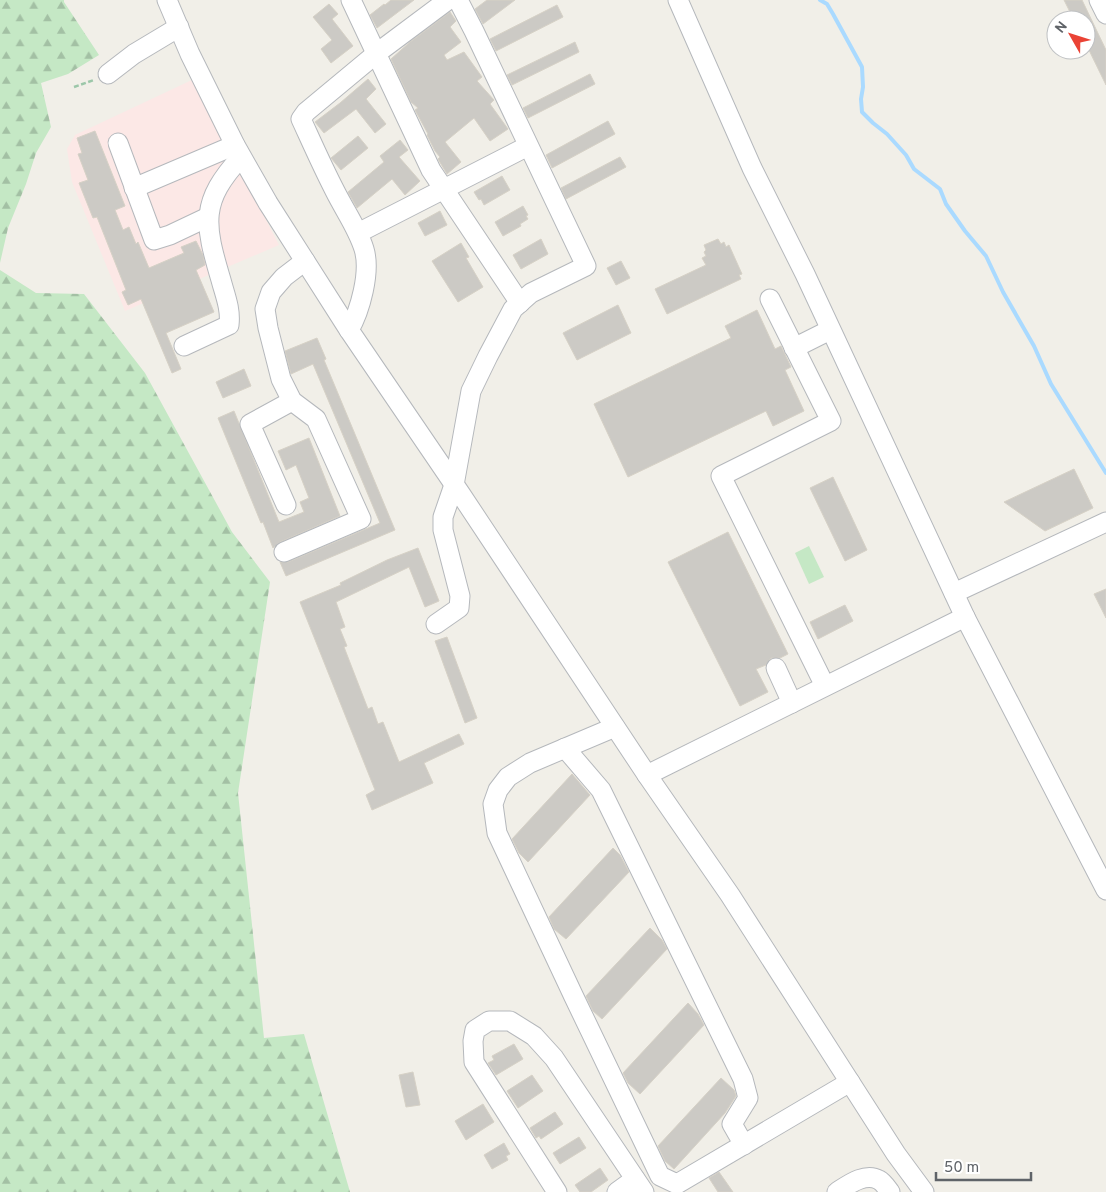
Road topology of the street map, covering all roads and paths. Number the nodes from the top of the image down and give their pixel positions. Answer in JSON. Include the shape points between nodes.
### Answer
{"nodes":[{"id":1,"x":168,"y":0,"type":"edge"},
{"id":2,"x":351,"y":0,"type":"edge"},
{"id":3,"x":448,"y":0,"type":"edge"},
{"id":4,"x":458,"y":0,"type":"edge"},
{"id":5,"x":678,"y":0,"type":"edge"},
{"id":6,"x":1099,"y":0,"type":"edge"},
{"id":7,"x":1106,"y":14,"type":"edge"},
{"id":8,"x":179,"y":27,"type":"junction"},
{"id":9,"x":377,"y":53,"type":"junction"},
{"id":10,"x":108,"y":74,"type":"joint"},
{"id":11,"x":74,"y":87,"type":"dead end"},
{"id":12,"x":118,"y":143,"type":"dead end"},
{"id":13,"x":528,"y":146,"type":"junction"},
{"id":14,"x":238,"y":151,"type":"junction"},
{"id":15,"x":134,"y":188,"type":"junction"},
{"id":16,"x":444,"y":190,"type":"junction"},
{"id":17,"x":208,"y":218,"type":"junction"},
{"id":18,"x":358,"y":233,"type":"junction"},
{"id":19,"x":305,"y":261,"type":"junction"},
{"id":20,"x":770,"y":299,"type":"dead end"},
{"id":21,"x":520,"y":303,"type":"junction"},
{"id":22,"x":349,"y":330,"type":"junction"},
{"id":23,"x":830,"y":330,"type":"junction"},
{"id":24,"x":184,"y":346,"type":"dead end"},
{"id":25,"x":794,"y":348,"type":"junction"},
{"id":26,"x":292,"y":401,"type":"junction"},
{"id":27,"x":454,"y":485,"type":"junction"},
{"id":28,"x":286,"y":505,"type":"dead end"},
{"id":29,"x":1106,"y":522,"type":"edge"},
{"id":30,"x":284,"y":552,"type":"dead end"},
{"id":31,"x":954,"y":593,"type":"junction"},
{"id":32,"x":965,"y":617,"type":"junction"},
{"id":33,"x":436,"y":624,"type":"dead end"},
{"id":34,"x":776,"y":668,"type":"dead end"},
{"id":35,"x":825,"y":686,"type":"junction"},
{"id":36,"x":792,"y":702,"type":"junction"},
{"id":37,"x":614,"y":727,"type":"junction"},
{"id":38,"x":565,"y":748,"type":"junction"},
{"id":39,"x":647,"y":775,"type":"junction"},
{"id":40,"x":1106,"y":890,"type":"edge"},
{"id":41,"x":850,"y":1082,"type":"junction"},
{"id":42,"x":744,"y":1144,"type":"junction"},
{"id":43,"x":640,"y":1186,"type":"edge"},
{"id":44,"x":557,"y":1192,"type":"edge"},
{"id":45,"x":617,"y":1192,"type":"edge"},
{"id":46,"x":837,"y":1192,"type":"edge"},
{"id":47,"x":890,"y":1192,"type":"edge"},
{"id":48,"x":924,"y":1192,"type":"edge"}],
"edges":[{"from":1,"to":8,"type":"street"},
{"from":2,"to":9,"type":"street"},
{"from":3,"to":9,"type":"street"},
{"from":4,"to":13,"type":"street"},
{"from":5,"to":23,"type":"street","via":[[752,168]]},
{"from":6,"to":7,"type":"street"},
{"from":8,"to":10,"type":"street"},
{"from":8,"to":14,"type":"street"},
{"from":9,"to":16,"type":"street","via":[[431,170]]},
{"from":9,"to":18,"type":"street","via":[[301,119]]},
{"from":10,"to":11,"type":"path"},
{"from":12,"to":15,"type":"street"},
{"from":13,"to":16,"type":"street"},
{"from":13,"to":21,"type":"street","via":[[586,266],[531,293]]},
{"from":14,"to":15,"type":"street"},
{"from":14,"to":17,"type":"street","via":[[213,195]]},
{"from":14,"to":19,"type":"street"},
{"from":15,"to":17,"type":"street","via":[[154,240]]},
{"from":16,"to":18,"type":"street"},
{"from":16,"to":21,"type":"street"},
{"from":17,"to":24,"type":"street","via":[[214,257],[230,312],[229,325]]},
{"from":18,"to":22,"type":"street","via":[[365,252],[365,273],[362,300]]},
{"from":19,"to":22,"type":"street"},
{"from":19,"to":26,"type":"street","via":[[271,292],[265,309],[281,379]]},
{"from":20,"to":25,"type":"street"},
{"from":21,"to":27,"type":"street","via":[[513,309],[471,391]]},
{"from":22,"to":27,"type":"street"},
{"from":23,"to":25,"type":"street"},
{"from":23,"to":31,"type":"street"},
{"from":25,"to":35,"type":"street","via":[[830,421],[721,476]]},
{"from":26,"to":28,"type":"street","via":[[250,424]]},
{"from":26,"to":30,"type":"street","via":[[316,419],[361,519]]},
{"from":27,"to":33,"type":"street","via":[[443,517],[460,596],[458,608]]},
{"from":27,"to":37,"type":"street"},
{"from":29,"to":31,"type":"street"},
{"from":31,"to":32,"type":"street"},
{"from":32,"to":35,"type":"street"},
{"from":32,"to":40,"type":"street"},
{"from":34,"to":36,"type":"street"},
{"from":35,"to":36,"type":"street"},
{"from":36,"to":39,"type":"street"},
{"from":37,"to":38,"type":"street"},
{"from":37,"to":39,"type":"street"},
{"from":38,"to":42,"type":"street","via":[[601,790],[743,1080],[748,1098],[732,1124]]},
{"from":38,"to":42,"type":"street","via":[[530,763],[508,777],[493,804],[497,833],[660,1176],[677,1184]]},
{"from":39,"to":41,"type":"street","via":[[730,895]]},
{"from":41,"to":42,"type":"street"},
{"from":41,"to":48,"type":"street"},
{"from":43,"to":44,"type":"street","via":[[554,1058],[534,1036],[510,1021],[489,1021],[475,1030],[474,1062]]},
{"from":43,"to":45,"type":"street"},
{"from":46,"to":47,"type":"street","via":[[866,1177],[878,1179]]}]}
